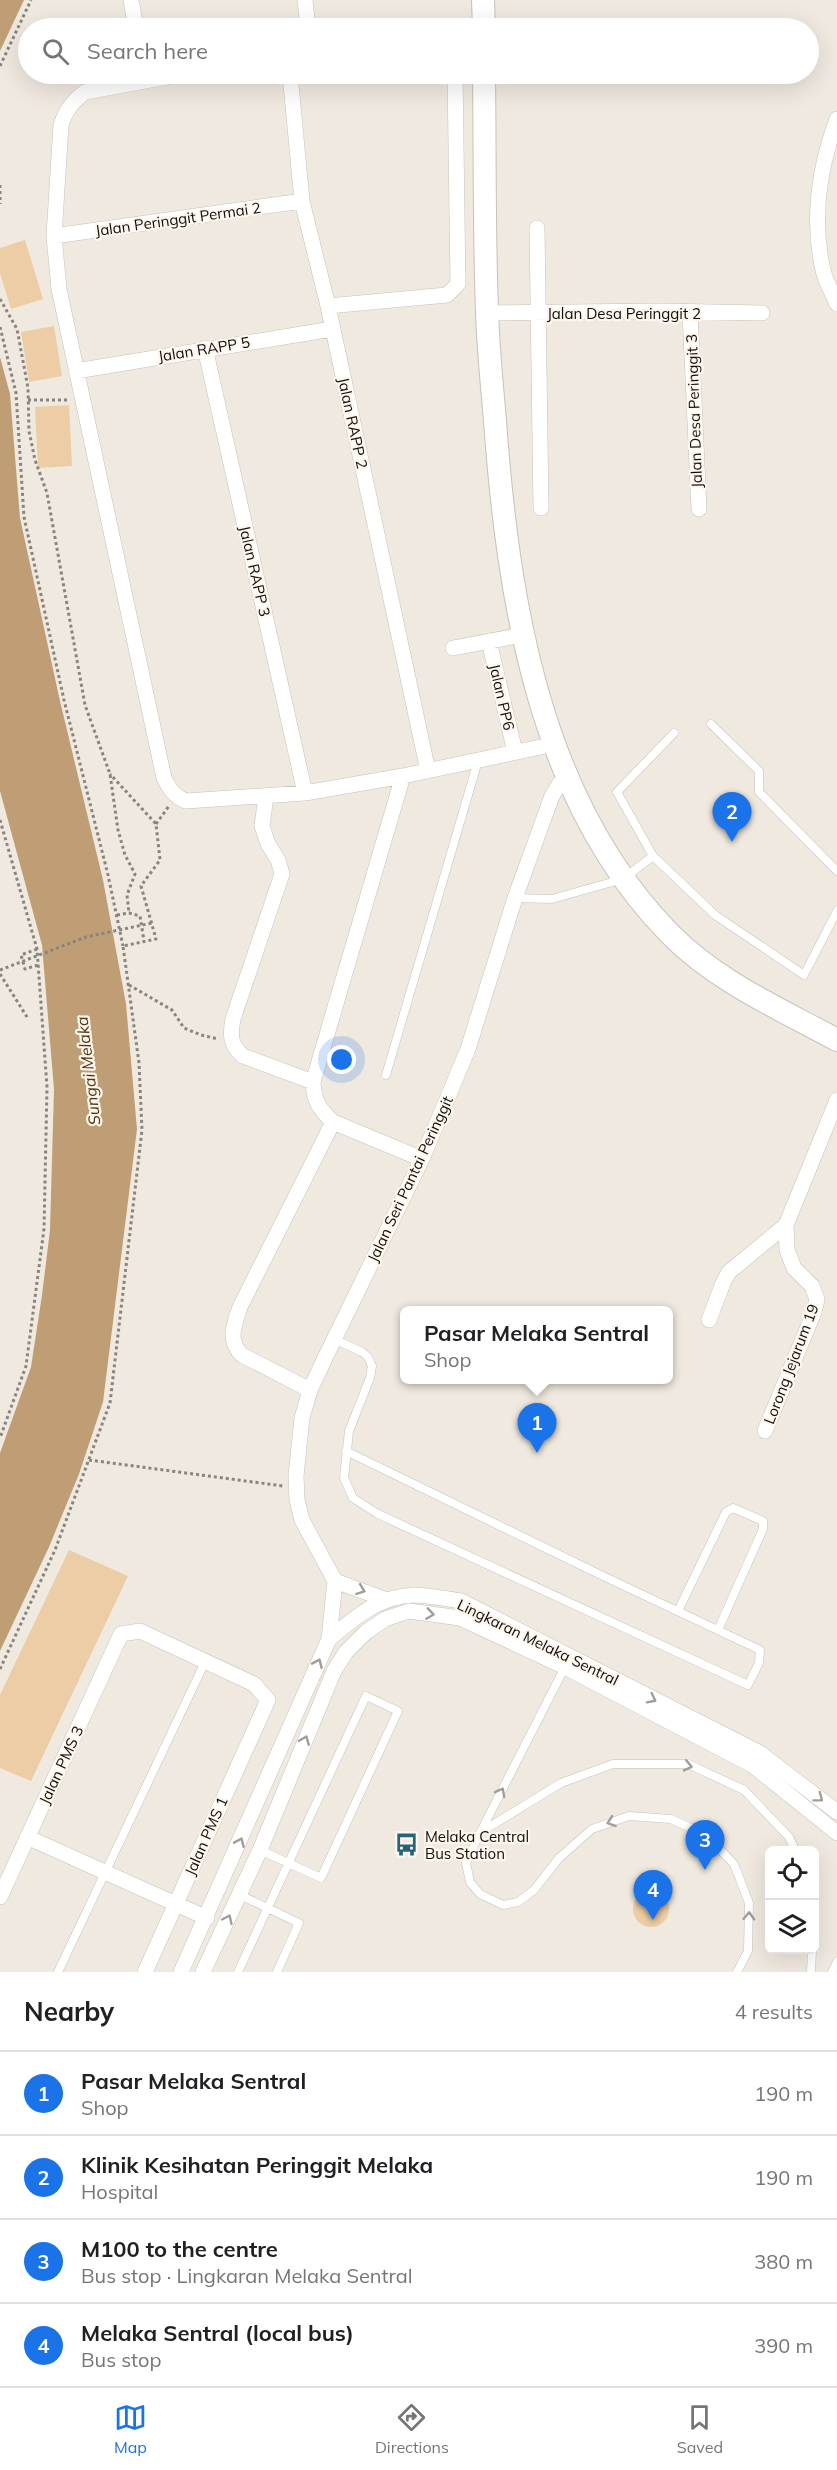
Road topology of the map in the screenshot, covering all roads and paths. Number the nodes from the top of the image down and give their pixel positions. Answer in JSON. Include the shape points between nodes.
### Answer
{"nodes":[{"id":1,"x":31,"y":0,"type":"edge"},
{"id":2,"x":131,"y":0,"type":"edge"},
{"id":3,"x":305,"y":0,"type":"edge"},
{"id":4,"x":483,"y":0,"type":"edge"},
{"id":5,"x":23,"y":18,"type":"edge"},
{"id":6,"x":134,"y":18,"type":"edge"},
{"id":7,"x":307,"y":18,"type":"edge"},
{"id":8,"x":484,"y":18,"type":"edge"},
{"id":9,"x":18,"y":28,"type":"edge"},
{"id":10,"x":0,"y":66,"type":"edge"},
{"id":11,"x":116,"y":84,"type":"edge"},
{"id":12,"x":291,"y":84,"type":"edge"},
{"id":13,"x":455,"y":84,"type":"edge"},
{"id":14,"x":484,"y":84,"type":"edge"},
{"id":15,"x":837,"y":119,"type":"edge"},
{"id":16,"x":0,"y":188,"type":"edge"},
{"id":17,"x":302,"y":201,"type":"junction"},
{"id":18,"x":0,"y":204,"type":"edge"},
{"id":19,"x":537,"y":228,"type":"dead end"},
{"id":20,"x":54,"y":236,"type":"junction"},
{"id":21,"x":0,"y":299,"type":"edge"},
{"id":22,"x":837,"y":304,"type":"edge"},
{"id":23,"x":328,"y":306,"type":"junction"},
{"id":24,"x":487,"y":312,"type":"junction"},
{"id":25,"x":690,"y":312,"type":"junction"},
{"id":26,"x":536,"y":314,"type":"junction"},
{"id":27,"x":762,"y":314,"type":"dead end"},
{"id":28,"x":0,"y":327,"type":"edge"},
{"id":29,"x":332,"y":329,"type":"junction"},
{"id":30,"x":205,"y":348,"type":"junction"},
{"id":31,"x":76,"y":371,"type":"junction"},
{"id":32,"x":28,"y":400,"type":"junction"},
{"id":33,"x":82,"y":400,"type":"junction"},
{"id":34,"x":542,"y":508,"type":"dead end"},
{"id":35,"x":699,"y":509,"type":"dead end"},
{"id":36,"x":522,"y":635,"type":"junction"},
{"id":37,"x":489,"y":641,"type":"junction"},
{"id":38,"x":453,"y":648,"type":"dead end"},
{"id":39,"x":711,"y":724,"type":"dead end"},
{"id":40,"x":674,"y":734,"type":"dead end"},
{"id":41,"x":555,"y":744,"type":"junction"},
{"id":42,"x":515,"y":752,"type":"junction"},
{"id":43,"x":478,"y":761,"type":"junction"},
{"id":44,"x":428,"y":771,"type":"junction"},
{"id":45,"x":110,"y":774,"type":"junction"},
{"id":46,"x":403,"y":776,"type":"junction"},
{"id":47,"x":568,"y":779,"type":"junction"},
{"id":48,"x":305,"y":793,"type":"junction"},
{"id":49,"x":266,"y":796,"type":"junction"},
{"id":50,"x":176,"y":797,"type":"junction"},
{"id":51,"x":0,"y":820,"type":"edge"},
{"id":52,"x":156,"y":824,"type":"junction"},
{"id":53,"x":653,"y":856,"type":"junction"},
{"id":54,"x":837,"y":871,"type":"edge"},
{"id":55,"x":623,"y":879,"type":"junction"},
{"id":56,"x":515,"y":898,"type":"junction"},
{"id":57,"x":837,"y":911,"type":"edge"},
{"id":58,"x":129,"y":913,"type":"junction"},
{"id":59,"x":117,"y":915,"type":"junction"},
{"id":60,"x":152,"y":922,"type":"junction"},
{"id":61,"x":142,"y":925,"type":"junction"},
{"id":62,"x":144,"y":941,"type":"junction"},
{"id":63,"x":123,"y":946,"type":"junction"},
{"id":64,"x":37,"y":949,"type":"junction"},
{"id":65,"x":23,"y":961,"type":"junction"},
{"id":66,"x":38,"y":965,"type":"junction"},
{"id":67,"x":0,"y":972,"type":"edge"},
{"id":68,"x":128,"y":985,"type":"junction"},
{"id":69,"x":27,"y":1017,"type":"dead end"},
{"id":70,"x":837,"y":1040,"type":"edge"},
{"id":71,"x":231,"y":1041,"type":"junction"},
{"id":72,"x":386,"y":1075,"type":"dead end"},
{"id":73,"x":314,"y":1082,"type":"junction"},
{"id":74,"x":837,"y":1100,"type":"edge"},
{"id":75,"x":333,"y":1122,"type":"junction"},
{"id":76,"x":422,"y":1159,"type":"junction"},
{"id":77,"x":786,"y":1225,"type":"junction"},
{"id":78,"x":709,"y":1320,"type":"dead end"},
{"id":79,"x":334,"y":1339,"type":"junction"},
{"id":80,"x":310,"y":1390,"type":"junction"},
{"id":81,"x":765,"y":1431,"type":"dead end"},
{"id":82,"x":0,"y":1438,"type":"edge"},
{"id":83,"x":346,"y":1451,"type":"junction"},
{"id":84,"x":89,"y":1460,"type":"junction"},
{"id":85,"x":296,"y":1488,"type":"junction"},
{"id":86,"x":335,"y":1581,"type":"junction"},
{"id":87,"x":387,"y":1600,"type":"junction"},
{"id":88,"x":678,"y":1611,"type":"junction"},
{"id":89,"x":718,"y":1630,"type":"junction"},
{"id":90,"x":328,"y":1639,"type":"junction"},
{"id":91,"x":205,"y":1662,"type":"junction"},
{"id":92,"x":565,"y":1667,"type":"junction"},
{"id":93,"x":0,"y":1669,"type":"edge"},
{"id":94,"x":837,"y":1812,"type":"edge"},
{"id":95,"x":480,"y":1833,"type":"junction"},
{"id":96,"x":837,"y":1833,"type":"edge"},
{"id":97,"x":27,"y":1837,"type":"junction"},
{"id":98,"x":793,"y":1846,"type":"edge"},
{"id":99,"x":260,"y":1850,"type":"junction"},
{"id":100,"x":289,"y":1863,"type":"junction"},
{"id":101,"x":104,"y":1872,"type":"junction"},
{"id":102,"x":240,"y":1895,"type":"junction"},
{"id":103,"x":0,"y":1897,"type":"edge"},
{"id":104,"x":176,"y":1904,"type":"junction"},
{"id":105,"x":268,"y":1908,"type":"junction"},
{"id":106,"x":207,"y":1918,"type":"junction"},
{"id":107,"x":812,"y":1954,"type":"edge"},
{"id":108,"x":837,"y":1962,"type":"edge"},
{"id":109,"x":58,"y":1972,"type":"edge"},
{"id":110,"x":145,"y":1972,"type":"edge"},
{"id":111,"x":182,"y":1972,"type":"edge"},
{"id":112,"x":203,"y":1972,"type":"edge"},
{"id":113,"x":238,"y":1972,"type":"edge"},
{"id":114,"x":277,"y":1972,"type":"edge"},
{"id":115,"x":737,"y":1972,"type":"edge"},
{"id":116,"x":811,"y":1972,"type":"edge"},
{"id":117,"x":832,"y":1972,"type":"edge"}],
"edges":[{"from":1,"to":5,"type":"path"},
{"from":2,"to":6,"type":"street"},
{"from":3,"to":7,"type":"street"},
{"from":4,"to":8,"type":"street"},
{"from":9,"to":10,"type":"path"},
{"from":11,"to":20,"type":"street","via":[[85,92],[65,112]]},
{"from":12,"to":17,"type":"street","name":"Jalan RAPP 2"},
{"from":13,"to":23,"type":"street","via":[[458,284],[447,295]]},
{"from":14,"to":24,"type":"street"},
{"from":15,"to":22,"type":"street","via":[[825,151],[818,199],[825,275]]},
{"from":16,"to":18,"type":"path"},
{"from":17,"to":20,"type":"street","name":"Jalan Peringgit Permai 2"},
{"from":17,"to":23,"type":"street","name":"Jalan RAPP 2"},
{"from":19,"to":26,"type":"street"},
{"from":20,"to":31,"type":"street","via":[[59,289]]},
{"from":21,"to":32,"type":"path","via":[[17,329]]},
{"from":23,"to":29,"type":"street","name":"Jalan RAPP 2"},
{"from":24,"to":26,"type":"street","name":"Jalan Desa Peringgit 2"},
{"from":24,"to":36,"type":"street","via":[[509,567]]},
{"from":25,"to":26,"type":"street","name":"Jalan Desa Peringgit 2"},
{"from":25,"to":27,"type":"street","name":"Jalan Desa Peringgit 2"},
{"from":25,"to":35,"type":"street","name":"Jalan Desa Peringgit 3"},
{"from":26,"to":34,"type":"street"},
{"from":28,"to":59,"type":"path","via":[[16,393],[24,517]]},
{"from":29,"to":30,"type":"street","name":"Jalan RAPP 5"},
{"from":29,"to":44,"type":"street","name":"Jalan RAPP 2"},
{"from":30,"to":31,"type":"street","name":"Jalan RAPP 5"},
{"from":30,"to":48,"type":"street","name":"Jalan RAPP 3"},
{"from":31,"to":33,"type":"street"},
{"from":32,"to":33,"type":"path"},
{"from":32,"to":45,"type":"path","via":[[29,431],[47,494],[85,705]]},
{"from":33,"to":50,"type":"street","via":[[164,778]]},
{"from":36,"to":37,"type":"street"},
{"from":36,"to":41,"type":"street"},
{"from":37,"to":38,"type":"street"},
{"from":37,"to":42,"type":"street","name":"Jalan PP6"},
{"from":39,"to":54,"type":"lane","via":[[759,771],[759,792]]},
{"from":40,"to":53,"type":"lane","via":[[617,792]]},
{"from":41,"to":42,"type":"street"},
{"from":41,"to":47,"type":"street"},
{"from":42,"to":43,"type":"street"},
{"from":43,"to":44,"type":"street"},
{"from":43,"to":72,"type":"lane"},
{"from":44,"to":46,"type":"street"},
{"from":45,"to":52,"type":"path"},
{"from":45,"to":58,"type":"path","via":[[118,830],[135,874],[127,895]]},
{"from":46,"to":48,"type":"street"},
{"from":46,"to":73,"type":"street"},
{"from":47,"to":55,"type":"street"},
{"from":47,"to":56,"type":"street","name":"Jalan Seri Pantai Peringgit","via":[[556,788]]},
{"from":48,"to":49,"type":"street"},
{"from":49,"to":50,"type":"street","via":[[186,801]]},
{"from":49,"to":71,"type":"street","via":[[262,826],[282,874],[233,1018]]},
{"from":50,"to":52,"type":"path"},
{"from":51,"to":64,"type":"path"},
{"from":52,"to":60,"type":"path","via":[[160,860],[141,886]]},
{"from":53,"to":55,"type":"lane"},
{"from":53,"to":57,"type":"lane","via":[[715,915],[804,975]]},
{"from":55,"to":56,"type":"lane","via":[[552,899]]},
{"from":55,"to":70,"type":"street","via":[[672,936],[703,961],[740,987]]},
{"from":56,"to":76,"type":"street","name":"Jalan Seri Pantai Peringgit","via":[[468,1049]]},
{"from":58,"to":59,"type":"path"},
{"from":58,"to":61,"type":"path","via":[[140,916]]},
{"from":59,"to":63,"type":"path"},
{"from":60,"to":61,"type":"path","bridge":true},
{"from":60,"to":62,"type":"path","via":[[156,939]]},
{"from":61,"to":62,"type":"path"},
{"from":61,"to":65,"type":"path","bridge":true,"via":[[86,937]]},
{"from":62,"to":63,"type":"path"},
{"from":63,"to":68,"type":"path"},
{"from":64,"to":65,"type":"path","via":[[21,955]]},
{"from":64,"to":66,"type":"path"},
{"from":65,"to":66,"type":"path","via":[[25,969]]},
{"from":65,"to":67,"type":"path","bridge":true},
{"from":66,"to":82,"type":"path","via":[[47,1088],[44,1229],[26,1366]]},
{"from":67,"to":69,"type":"path"},
{"from":68,"to":71,"type":"path","via":[[172,1010],[184,1028]]},
{"from":68,"to":84,"type":"path","via":[[139,1063],[142,1130],[110,1403]]},
{"from":71,"to":73,"type":"street","via":[[243,1056]]},
{"from":73,"to":75,"type":"street","via":[[314,1099]]},
{"from":74,"to":77,"type":"street","name":"Lorong Jejarum 19"},
{"from":75,"to":76,"type":"street"},
{"from":75,"to":80,"type":"street","via":[[240,1307],[231,1337],[234,1348],[242,1355]]},
{"from":76,"to":79,"type":"street","name":"Jalan Seri Pantai Peringgit"},
{"from":77,"to":78,"type":"street","via":[[729,1272]]},
{"from":77,"to":81,"type":"street","name":"Lorong Jejarum 19","via":[[787,1250],[794,1268],[812,1286],[817,1299]]},
{"from":79,"to":80,"type":"street","name":"Jalan Seri Pantai Peringgit"},
{"from":79,"to":83,"type":"lane","via":[[362,1352],[372,1366]]},
{"from":80,"to":85,"type":"street","name":"Jalan Seri Pantai Peringgit","via":[[298,1445]]},
{"from":83,"to":88,"type":"lane"},
{"from":83,"to":89,"type":"lane","via":[[344,1478],[353,1498],[378,1514],[748,1685],[759,1663],[760,1650]]},
{"from":84,"to":85,"type":"path"},
{"from":84,"to":93,"type":"path","via":[[56,1550]]},
{"from":85,"to":86,"type":"street","name":"Jalan Seri Pantai Peringgit","via":[[302,1520]]},
{"from":86,"to":87,"type":"street","one_way":true},
{"from":86,"to":90,"type":"street"},
{"from":87,"to":90,"type":"street","name":"Lingkaran Melaka Sentral","via":[[357,1614]]},
{"from":87,"to":94,"type":"street","name":"Lingkaran Melaka Sentral","one_way":true,"via":[[415,1595],[461,1601],[760,1753]]},
{"from":88,"to":89,"type":"lane"},
{"from":88,"to":89,"type":"lane","via":[[726,1512],[733,1508],[763,1521],[764,1529]]},
{"from":106,"to":90,"type":"street","name":"Lingkaran Melaka Sentral","one_way":true},
{"from":91,"to":97,"type":"street","name":"Jalan PMS 3","via":[[140,1631],[122,1634]]},
{"from":91,"to":101,"type":"lane"},
{"from":91,"to":104,"type":"street","name":"Jalan PMS 1","via":[[254,1684],[268,1700]]},
{"from":95,"to":92,"type":"lane","one_way":true},
{"from":92,"to":96,"type":"street","name":"Lingkaran Melaka Sentral","via":[[752,1765]]},
{"from":99,"to":92,"type":"street","name":"Lingkaran Melaka Sentral","one_way":true,"via":[[334,1671],[346,1652],[385,1618],[409,1611],[460,1618]]},
{"from":95,"to":98,"type":"lane","one_way":true,"via":[[561,1783],[613,1764],[688,1764],[744,1790],[789,1837]]},
{"from":115,"to":95,"type":"lane","one_way":true,"via":[[748,1951],[749,1903],[734,1864],[706,1835],[671,1819],[629,1816],[592,1829],[558,1858],[534,1890],[518,1902],[503,1905],[480,1894],[470,1882],[466,1863]]},
{"from":97,"to":101,"type":"street"},
{"from":97,"to":103,"type":"street","name":"Jalan PMS 3"},
{"from":99,"to":100,"type":"lane"},
{"from":99,"to":102,"type":"street","name":"Lingkaran Melaka Sentral"},
{"from":100,"to":100,"type":"lane","via":[[321,1878],[398,1711],[366,1696]]},
{"from":100,"to":105,"type":"lane"},
{"from":101,"to":104,"type":"street"},
{"from":101,"to":109,"type":"lane"},
{"from":102,"to":105,"type":"lane"},
{"from":112,"to":102,"type":"street","name":"Lingkaran Melaka Sentral","one_way":true},
{"from":104,"to":106,"type":"street"},
{"from":104,"to":110,"type":"street","name":"Jalan PMS 1"},
{"from":105,"to":113,"type":"lane"},
{"from":105,"to":114,"type":"lane","via":[[299,1923]]},
{"from":106,"to":111,"type":"street","name":"Lingkaran Melaka Sentral"},
{"from":107,"to":116,"type":"lane"},
{"from":108,"to":117,"type":"lane"}]}
